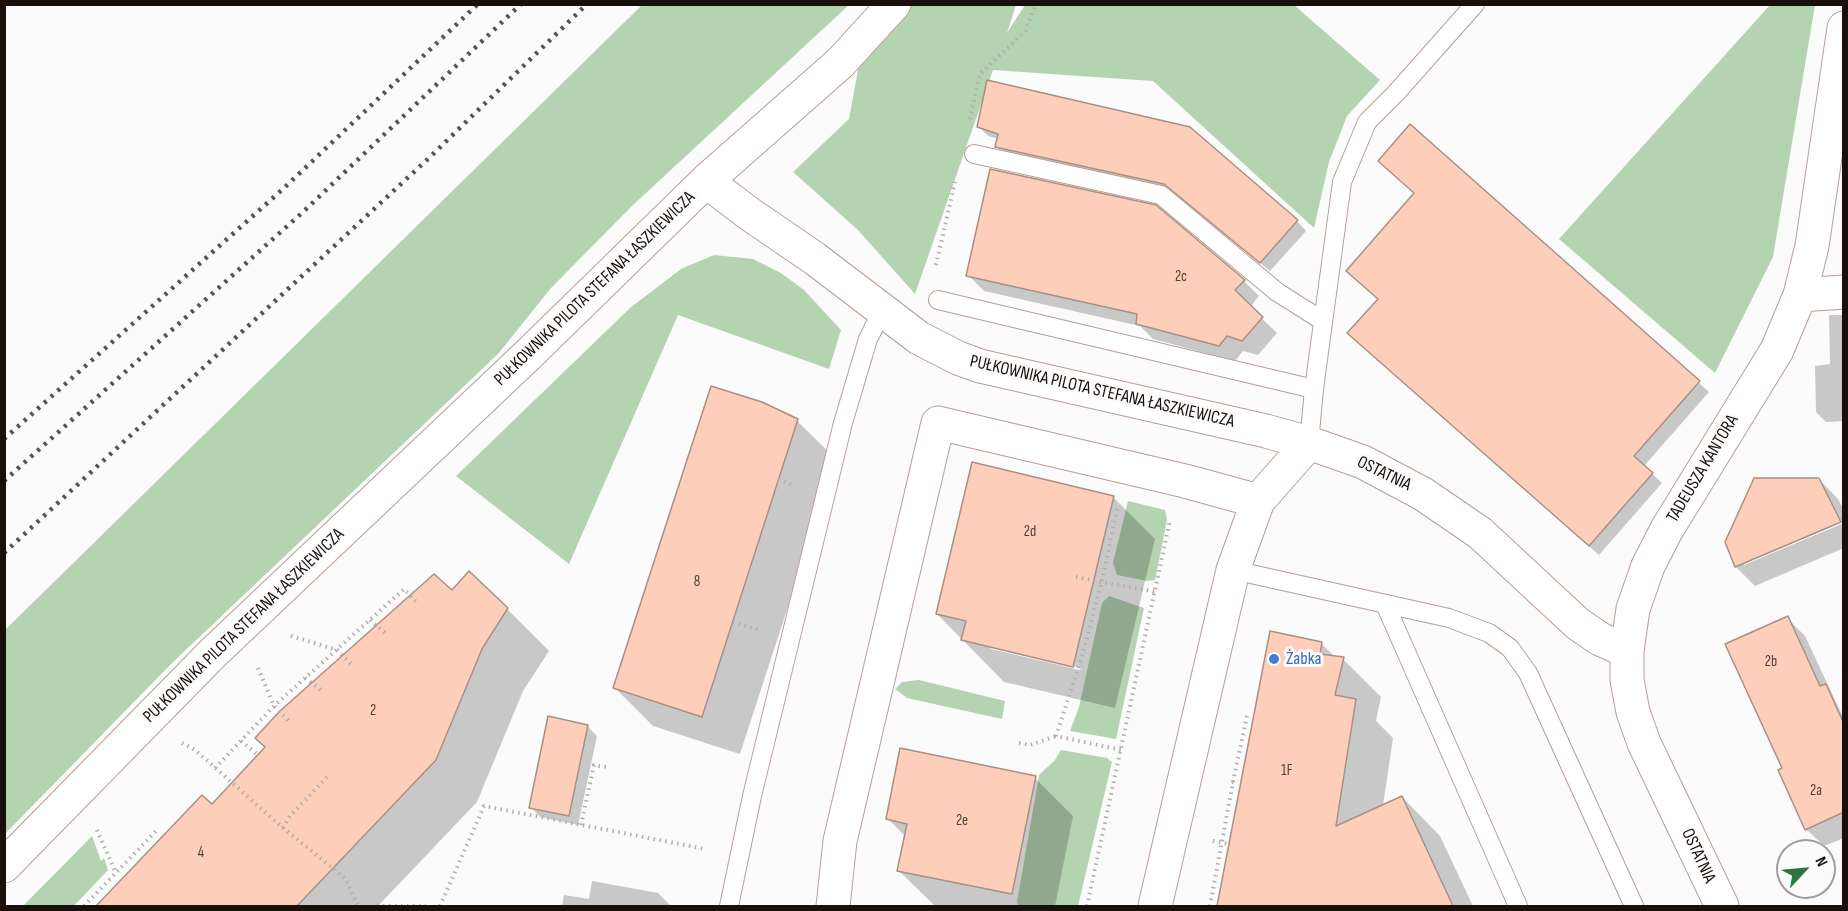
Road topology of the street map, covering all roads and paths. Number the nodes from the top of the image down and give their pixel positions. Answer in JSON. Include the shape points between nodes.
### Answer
{"nodes":[{"id":1,"x":894,"y":4,"type":"edge"},
{"id":2,"x":1475,"y":4,"type":"edge"},
{"id":3,"x":1844,"y":28,"type":"edge"},
{"id":4,"x":974,"y":154,"type":"dead end"},
{"id":5,"x":706,"y":181,"type":"junction"},
{"id":6,"x":1844,"y":292,"type":"edge"},
{"id":7,"x":1800,"y":294,"type":"junction"},
{"id":8,"x":938,"y":300,"type":"dead end"},
{"id":9,"x":883,"y":309,"type":"junction"},
{"id":10,"x":1323,"y":321,"type":"junction"},
{"id":11,"x":1314,"y":389,"type":"junction"},
{"id":12,"x":1309,"y":443,"type":"junction"},
{"id":13,"x":1258,"y":501,"type":"junction"},
{"id":14,"x":1118,"y":502,"type":"dead end"},
{"id":15,"x":1172,"y":513,"type":"dead end"},
{"id":16,"x":1233,"y":570,"type":"junction"},
{"id":17,"x":1076,"y":577,"type":"dead end"},
{"id":18,"x":1102,"y":581,"type":"junction"},
{"id":19,"x":1156,"y":592,"type":"junction"},
{"id":20,"x":418,"y":604,"type":"dead end"},
{"id":21,"x":1385,"y":604,"type":"junction"},
{"id":22,"x":370,"y":620,"type":"junction"},
{"id":23,"x":733,"y":622,"type":"dead end"},
{"id":24,"x":761,"y":631,"type":"dead end"},
{"id":25,"x":385,"y":633,"type":"dead end"},
{"id":26,"x":287,"y":635,"type":"dead end"},
{"id":27,"x":337,"y":650,"type":"junction"},
{"id":28,"x":1627,"y":651,"type":"junction"},
{"id":29,"x":351,"y":664,"type":"dead end"},
{"id":30,"x":257,"y":667,"type":"dead end"},
{"id":31,"x":305,"y":678,"type":"junction"},
{"id":32,"x":321,"y":690,"type":"dead end"},
{"id":33,"x":274,"y":706,"type":"junction"},
{"id":34,"x":1253,"y":717,"type":"dead end"},
{"id":35,"x":289,"y":721,"type":"dead end"},
{"id":36,"x":1056,"y":736,"type":"junction"},
{"id":37,"x":178,"y":741,"type":"dead end"},
{"id":38,"x":241,"y":741,"type":"junction"},
{"id":39,"x":1019,"y":743,"type":"dead end"},
{"id":40,"x":1122,"y":750,"type":"junction"},
{"id":41,"x":258,"y":755,"type":"dead end"},
{"id":42,"x":607,"y":767,"type":"dead end"},
{"id":43,"x":215,"y":768,"type":"junction"},
{"id":44,"x":329,"y":775,"type":"dead end"},
{"id":45,"x":1224,"y":781,"type":"dead end"},
{"id":46,"x":1233,"y":782,"type":"junction"},
{"id":47,"x":581,"y":825,"type":"junction"},
{"id":48,"x":283,"y":828,"type":"junction"},
{"id":49,"x":97,"y":830,"type":"dead end"},
{"id":50,"x":157,"y":830,"type":"dead end"},
{"id":51,"x":1220,"y":842,"type":"junction"},
{"id":52,"x":1229,"y":844,"type":"dead end"},
{"id":53,"x":707,"y":850,"type":"dead end"},
{"id":54,"x":4,"y":867,"type":"edge"},
{"id":55,"x":116,"y":873,"type":"junction"},
{"id":56,"x":84,"y":906,"type":"edge"},
{"id":57,"x":358,"y":906,"type":"edge"},
{"id":58,"x":377,"y":906,"type":"edge"},
{"id":59,"x":426,"y":906,"type":"edge"},
{"id":60,"x":440,"y":906,"type":"edge"},
{"id":61,"x":729,"y":906,"type":"edge"},
{"id":62,"x":833,"y":906,"type":"edge"},
{"id":63,"x":1087,"y":906,"type":"edge"},
{"id":64,"x":1155,"y":906,"type":"edge"},
{"id":65,"x":1210,"y":906,"type":"edge"},
{"id":66,"x":1518,"y":906,"type":"edge"},
{"id":67,"x":1634,"y":906,"type":"edge"},
{"id":68,"x":1722,"y":906,"type":"edge"}],
"edges":[{"from":1,"to":5,"type":"street","via":[[840,63]]},
{"from":2,"to":10,"type":"lane","via":[[1367,122],[1342,182]]},
{"from":3,"to":7,"type":"street","name":"TADEUSZA KANTORA","via":[[1812,246]]},
{"from":4,"to":10,"type":"lane","via":[[1161,195],[1277,292]]},
{"from":5,"to":9,"type":"street","name":"PUŁKOWNIKA PILOTA STEFANA ŁASZKIEWICZA"},
{"from":5,"to":54,"type":"street","name":"PUŁKOWNIKA PILOTA STEFANA ŁASZKIEWICZA","via":[[212,654]]},
{"from":6,"to":7,"type":"street"},
{"from":7,"to":28,"type":"street","name":"TADEUSZA KANTORA","via":[[1777,350],[1648,566],[1634,609]]},
{"from":8,"to":11,"type":"lane"},
{"from":9,"to":12,"type":"street","name":"PUŁKOWNIKA PILOTA STEFANA ŁASZKIEWICZA","via":[[919,338],[980,366]]},
{"from":9,"to":61,"type":"lane","via":[[868,339],[843,423]]},
{"from":10,"to":11,"type":"lane"},
{"from":11,"to":12,"type":"lane"},
{"from":12,"to":13,"type":"street"},
{"from":12,"to":28,"type":"street","name":"OSTATNIA","via":[[1363,462],[1423,494],[1480,533],[1578,624]]},
{"from":13,"to":16,"type":"street"},
{"from":13,"to":62,"type":"street","via":[[938,423],[840,841]]},
{"from":14,"to":18,"type":"path"},
{"from":15,"to":19,"type":"path"},
{"from":16,"to":21,"type":"lane"},
{"from":16,"to":64,"type":"street"},
{"from":17,"to":18,"type":"path"},
{"from":18,"to":19,"type":"path"},
{"from":18,"to":36,"type":"path"},
{"from":19,"to":40,"type":"path"},
{"from":20,"to":22,"type":"path","via":[[404,589]]},
{"from":21,"to":66,"type":"lane"},
{"from":21,"to":67,"type":"lane","via":[[1449,618],[1489,633],[1510,648],[1528,673]]},
{"from":22,"to":25,"type":"path"},
{"from":22,"to":27,"type":"path"},
{"from":23,"to":24,"type":"path"},
{"from":26,"to":27,"type":"path"},
{"from":27,"to":29,"type":"path"},
{"from":27,"to":31,"type":"path"},
{"from":28,"to":68,"type":"street","name":"OSTATNIA","via":[[1627,680],[1644,743]]},
{"from":30,"to":33,"type":"path"},
{"from":31,"to":32,"type":"path"},
{"from":31,"to":33,"type":"path"},
{"from":33,"to":35,"type":"path"},
{"from":33,"to":38,"type":"path"},
{"from":34,"to":46,"type":"path","via":[[1246,716]]},
{"from":36,"to":39,"type":"path","via":[[1030,745]]},
{"from":36,"to":40,"type":"path"},
{"from":37,"to":43,"type":"path"},
{"from":38,"to":41,"type":"path"},
{"from":38,"to":43,"type":"path"},
{"from":40,"to":63,"type":"path"},
{"from":42,"to":47,"type":"path","via":[[594,765]]},
{"from":43,"to":48,"type":"path"},
{"from":44,"to":48,"type":"path"},
{"from":45,"to":46,"type":"path"},
{"from":46,"to":51,"type":"path"},
{"from":47,"to":53,"type":"path"},
{"from":47,"to":60,"type":"path","via":[[484,806]]},
{"from":48,"to":57,"type":"path","via":[[345,878]]},
{"from":49,"to":55,"type":"path"},
{"from":50,"to":55,"type":"path"},
{"from":51,"to":52,"type":"path"},
{"from":51,"to":65,"type":"path"},
{"from":55,"to":56,"type":"path"},
{"from":58,"to":59,"type":"path"}]}
